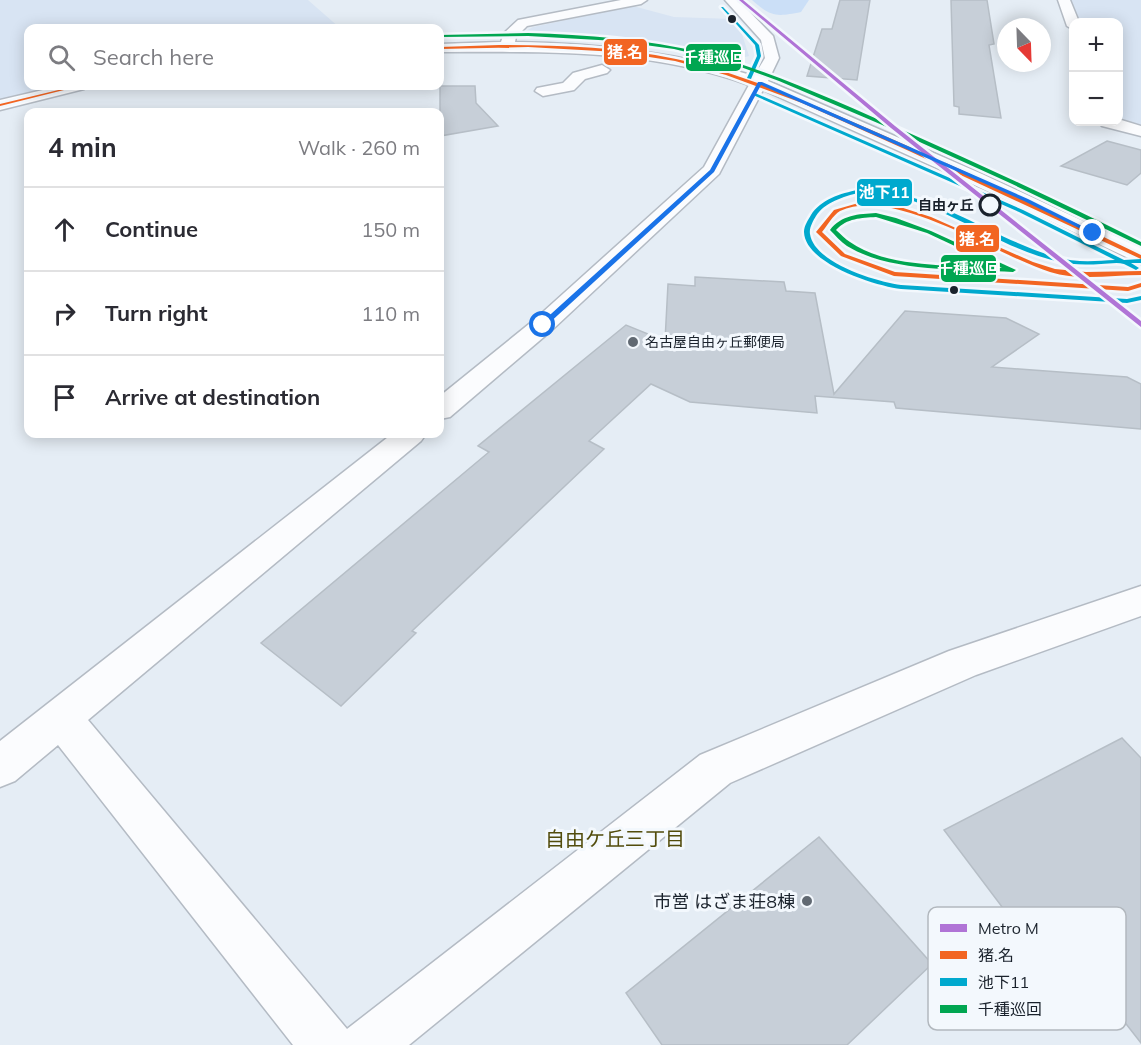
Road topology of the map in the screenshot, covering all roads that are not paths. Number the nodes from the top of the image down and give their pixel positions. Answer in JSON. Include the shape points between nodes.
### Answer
{"nodes":[{"id":1,"x":641,"y":0,"type":"edge"},
{"id":2,"x":731,"y":0,"type":"edge"},
{"id":3,"x":1064,"y":0,"type":"edge"},
{"id":4,"x":1071,"y":18,"type":"edge"},
{"id":5,"x":507,"y":45,"type":"junction"},
{"id":6,"x":444,"y":48,"type":"edge"},
{"id":7,"x":602,"y":70,"type":"dead end"},
{"id":8,"x":760,"y":82,"type":"junction"},
{"id":9,"x":62,"y":90,"type":"edge"},
{"id":10,"x":543,"y":91,"type":"dead end"},
{"id":11,"x":0,"y":105,"type":"edge"},
{"id":12,"x":1123,"y":126,"type":"edge"},
{"id":13,"x":1141,"y":131,"type":"edge"},
{"id":14,"x":1141,"y":256,"type":"edge"},
{"id":15,"x":444,"y":407,"type":"edge"},
{"id":16,"x":406,"y":438,"type":"edge"},
{"id":17,"x":1141,"y":601,"type":"edge"},
{"id":18,"x":61,"y":718,"type":"junction"},
{"id":19,"x":0,"y":767,"type":"edge"},
{"id":20,"x":327,"y":1045,"type":"edge"},
{"id":21,"x":367,"y":1045,"type":"edge"}],
"edges":[{"from":1,"to":5,"type":"street","via":[[523,23],[509,36]]},
{"from":2,"to":8,"type":"street","via":[[768,39],[772,58]]},
{"from":3,"to":4,"type":"street"},
{"from":5,"to":6,"type":"street"},
{"from":5,"to":8,"type":"street","via":[[620,51]]},
{"from":7,"to":10,"type":"street","via":[[579,76],[568,87]]},
{"from":8,"to":14,"type":"street","via":[[1026,200]]},
{"from":8,"to":15,"type":"street","via":[[712,171],[543,325]]},
{"from":9,"to":11,"type":"street"},
{"from":12,"to":13,"type":"street"},
{"from":16,"to":18,"type":"street"},
{"from":17,"to":21,"type":"street","via":[[963,663],[715,769]]},
{"from":18,"to":19,"type":"street"},
{"from":18,"to":20,"type":"street"}]}
